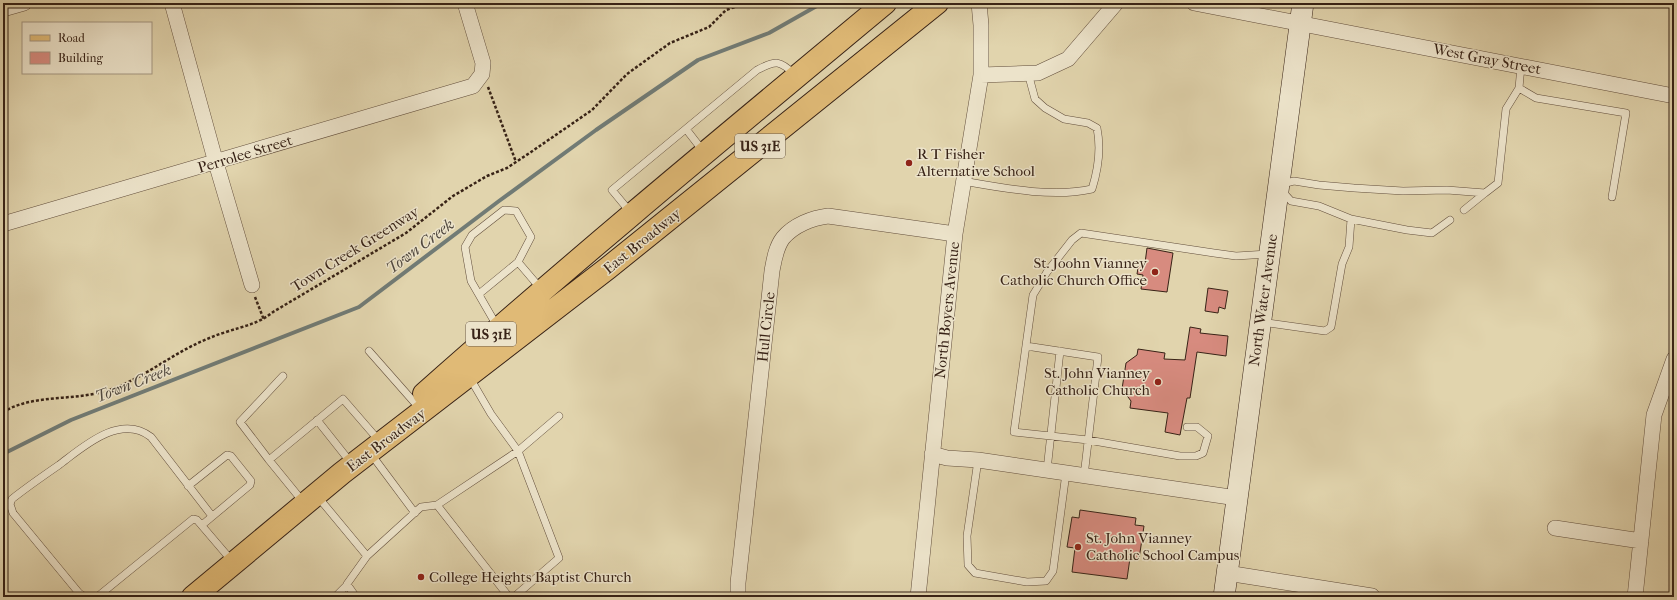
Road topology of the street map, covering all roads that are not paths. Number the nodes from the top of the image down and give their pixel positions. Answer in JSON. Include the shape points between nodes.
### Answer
{"nodes":[{"id":1,"x":24,"y":3,"type":"edge"},
{"id":2,"x":172,"y":3,"type":"edge"},
{"id":3,"x":465,"y":3,"type":"edge"},
{"id":4,"x":885,"y":3,"type":"edge"},
{"id":5,"x":938,"y":3,"type":"edge"},
{"id":6,"x":979,"y":3,"type":"edge"},
{"id":7,"x":1116,"y":3,"type":"edge"},
{"id":8,"x":1194,"y":3,"type":"edge"},
{"id":9,"x":3,"y":9,"type":"edge"},
{"id":10,"x":1301,"y":13,"type":"edge"},
{"id":11,"x":1521,"y":66,"type":"junction"},
{"id":12,"x":1028,"y":74,"type":"junction"},
{"id":13,"x":981,"y":75,"type":"junction"},
{"id":14,"x":796,"y":77,"type":"junction"},
{"id":15,"x":1519,"y":88,"type":"junction"},
{"id":16,"x":1674,"y":96,"type":"edge"},
{"id":17,"x":686,"y":129,"type":"junction"},
{"id":18,"x":705,"y":153,"type":"junction"},
{"id":19,"x":216,"y":163,"type":"junction"},
{"id":20,"x":963,"y":181,"type":"junction"},
{"id":21,"x":1277,"y":186,"type":"junction"},
{"id":22,"x":1485,"y":193,"type":"junction"},
{"id":23,"x":1612,"y":197,"type":"dead end"},
{"id":24,"x":1464,"y":210,"type":"dead end"},
{"id":25,"x":632,"y":214,"type":"junction"},
{"id":26,"x":1351,"y":219,"type":"junction"},
{"id":27,"x":1450,"y":220,"type":"dead end"},
{"id":28,"x":3,"y":224,"type":"edge"},
{"id":29,"x":955,"y":234,"type":"junction"},
{"id":30,"x":1269,"y":254,"type":"junction"},
{"id":31,"x":518,"y":262,"type":"junction"},
{"id":32,"x":252,"y":285,"type":"road end"},
{"id":33,"x":479,"y":294,"type":"junction"},
{"id":34,"x":550,"y":299,"type":"junction"},
{"id":35,"x":1260,"y":322,"type":"junction"},
{"id":36,"x":498,"y":328,"type":"junction"},
{"id":37,"x":1026,"y":346,"type":"junction"},
{"id":38,"x":369,"y":351,"type":"dead end"},
{"id":39,"x":1060,"y":351,"type":"junction"},
{"id":40,"x":1674,"y":359,"type":"edge"},
{"id":41,"x":283,"y":376,"type":"dead end"},
{"id":42,"x":469,"y":376,"type":"junction"},
{"id":43,"x":414,"y":402,"type":"junction"},
{"id":44,"x":559,"y":416,"type":"dead end"},
{"id":45,"x":317,"y":420,"type":"junction"},
{"id":46,"x":1187,"y":427,"type":"dead end"},
{"id":47,"x":1050,"y":436,"type":"junction"},
{"id":48,"x":1088,"y":440,"type":"junction"},
{"id":49,"x":518,"y":451,"type":"junction"},
{"id":50,"x":360,"y":453,"type":"junction"},
{"id":51,"x":932,"y":454,"type":"junction"},
{"id":52,"x":269,"y":460,"type":"junction"},
{"id":53,"x":978,"y":460,"type":"junction"},
{"id":54,"x":1047,"y":470,"type":"junction"},
{"id":55,"x":1066,"y":473,"type":"junction"},
{"id":56,"x":1084,"y":476,"type":"junction"},
{"id":57,"x":188,"y":486,"type":"junction"},
{"id":58,"x":1236,"y":498,"type":"junction"},
{"id":59,"x":311,"y":500,"type":"junction"},
{"id":60,"x":437,"y":505,"type":"junction"},
{"id":61,"x":415,"y":513,"type":"junction"},
{"id":62,"x":212,"y":516,"type":"junction"},
{"id":63,"x":202,"y":525,"type":"junction"},
{"id":64,"x":1555,"y":528,"type":"dead end"},
{"id":65,"x":1640,"y":541,"type":"junction"},
{"id":66,"x":367,"y":556,"type":"junction"},
{"id":67,"x":234,"y":563,"type":"junction"},
{"id":68,"x":1227,"y":574,"type":"junction"},
{"id":69,"x":347,"y":585,"type":"junction"},
{"id":70,"x":1372,"y":596,"type":"dead end"},
{"id":71,"x":85,"y":597,"type":"edge"},
{"id":72,"x":97,"y":597,"type":"edge"},
{"id":73,"x":193,"y":597,"type":"edge"},
{"id":74,"x":336,"y":597,"type":"edge"},
{"id":75,"x":356,"y":597,"type":"edge"},
{"id":76,"x":509,"y":597,"type":"edge"},
{"id":77,"x":514,"y":597,"type":"edge"},
{"id":78,"x":738,"y":597,"type":"edge"},
{"id":79,"x":918,"y":597,"type":"edge"},
{"id":80,"x":1224,"y":597,"type":"edge"},
{"id":81,"x":1635,"y":597,"type":"edge"}],
"edges":[{"from":1,"to":9,"type":"street"},
{"from":2,"to":19,"type":"street"},
{"from":3,"to":19,"type":"street","name":"Perrolee Street","via":[[483,63],[482,74],[473,86]]},
{"from":4,"to":14,"type":"main road","name":"East Broadway","number":"US 31E"},
{"from":5,"to":34,"type":"main road","name":"East Broadway","number":"US 31E"},
{"from":6,"to":13,"type":"street","name":"North Boyers Avenue"},
{"from":7,"to":12,"type":"street","via":[[1068,59],[1038,73]]},
{"from":8,"to":10,"type":"street","name":"West Gray Street"},
{"from":10,"to":11,"type":"street","name":"West Gray Street"},
{"from":10,"to":21,"type":"main road","name":"North Water Avenue"},
{"from":11,"to":15,"type":"lane"},
{"from":11,"to":16,"type":"street","name":"West Gray Street"},
{"from":12,"to":13,"type":"street"},
{"from":12,"to":20,"type":"lane","via":[[1035,99],[1045,108],[1064,119],[1088,123],[1097,128],[1100,142],[1092,189],[1055,193]]},
{"from":13,"to":20,"type":"street","name":"North Boyers Avenue"},
{"from":14,"to":17,"type":"lane","via":[[784,64],[774,63],[765,66]]},
{"from":14,"to":18,"type":"main road","name":"East Broadway","number":"US 31E"},
{"from":15,"to":22,"type":"lane","via":[[1506,109],[1498,183]]},
{"from":15,"to":23,"type":"lane","via":[[1536,98],[1626,113]]},
{"from":17,"to":18,"type":"lane"},
{"from":17,"to":25,"type":"lane","via":[[612,190]]},
{"from":18,"to":25,"type":"main road","name":"East Broadway","number":"US 31E"},
{"from":19,"to":28,"type":"street","name":"Perrolee Street"},
{"from":19,"to":32,"type":"street"},
{"from":20,"to":29,"type":"street","name":"North Boyers Avenue"},
{"from":21,"to":22,"type":"lane","via":[[1294,180],[1319,185],[1403,191],[1447,190]]},
{"from":21,"to":26,"type":"lane","via":[[1291,201],[1319,206]]},
{"from":21,"to":30,"type":"main road","name":"North Water Avenue"},
{"from":22,"to":24,"type":"lane"},
{"from":25,"to":34,"type":"main road","name":"East Broadway","number":"US 31E"},
{"from":26,"to":27,"type":"lane","via":[[1432,233]]},
{"from":26,"to":35,"type":"lane","via":[[1349,247],[1342,264],[1331,327],[1325,331]]},
{"from":29,"to":51,"type":"street","name":"North Boyers Avenue"},
{"from":29,"to":78,"type":"street","name":"Hull Circle","via":[[828,216],[814,218],[799,225],[783,238],[772,271]]},
{"from":30,"to":35,"type":"main road","name":"North Water Avenue"},
{"from":30,"to":37,"type":"lane","via":[[1236,256],[1081,233],[1072,240],[1047,272],[1033,295]]},
{"from":31,"to":33,"type":"lane"},
{"from":31,"to":33,"type":"lane","via":[[532,237],[516,211],[504,210],[472,235],[465,247],[471,281]]},
{"from":31,"to":34,"type":"lane"},
{"from":33,"to":36,"type":"lane"},
{"from":34,"to":36,"type":"main road","name":"East Broadway","number":"US 31E"},
{"from":34,"to":42,"type":"main road","name":"East Broadway","number":"US 31E"},
{"from":35,"to":58,"type":"main road","name":"North Water Avenue"},
{"from":36,"to":43,"type":"main road","name":"East Broadway","number":"US 31E"},
{"from":37,"to":39,"type":"lane"},
{"from":37,"to":47,"type":"lane","via":[[1014,432]]},
{"from":38,"to":43,"type":"lane"},
{"from":39,"to":47,"type":"lane"},
{"from":39,"to":48,"type":"lane","via":[[1098,357]]},
{"from":40,"to":65,"type":"street","via":[[1654,415]]},
{"from":41,"to":52,"type":"lane","via":[[240,422]]},
{"from":42,"to":49,"type":"lane","via":[[491,414]]},
{"from":42,"to":50,"type":"main road","name":"East Broadway","number":"US 31E"},
{"from":43,"to":50,"type":"main road","name":"East Broadway","number":"US 31E"},
{"from":44,"to":49,"type":"lane"},
{"from":45,"to":50,"type":"lane"},
{"from":45,"to":50,"type":"lane","via":[[343,399]]},
{"from":45,"to":52,"type":"lane"},
{"from":46,"to":48,"type":"lane","via":[[1197,427],[1208,436],[1203,453],[1196,456],[1180,456]]},
{"from":47,"to":48,"type":"lane"},
{"from":47,"to":54,"type":"lane"},
{"from":48,"to":56,"type":"lane"},
{"from":49,"to":60,"type":"lane"},
{"from":49,"to":77,"type":"lane","via":[[559,558]]},
{"from":50,"to":59,"type":"main road","name":"East Broadway","number":"US 31E"},
{"from":50,"to":61,"type":"lane"},
{"from":51,"to":53,"type":"street","via":[[947,458]]},
{"from":51,"to":79,"type":"street","name":"North Boyers Avenue"},
{"from":52,"to":59,"type":"lane"},
{"from":53,"to":54,"type":"street"},
{"from":53,"to":55,"type":"lane","via":[[967,536],[968,565],[975,573],[1027,582],[1046,581],[1053,571]]},
{"from":54,"to":55,"type":"street"},
{"from":55,"to":56,"type":"street"},
{"from":56,"to":58,"type":"street"},
{"from":57,"to":62,"type":"lane"},
{"from":57,"to":62,"type":"lane","via":[[227,455],[235,461],[251,483]]},
{"from":57,"to":71,"type":"lane","via":[[151,437],[140,431],[120,429],[96,438],[12,499],[10,504],[13,513]]},
{"from":58,"to":68,"type":"main road","name":"North Water Avenue"},
{"from":59,"to":66,"type":"lane"},
{"from":59,"to":67,"type":"main road","name":"East Broadway","number":"US 31E"},
{"from":60,"to":61,"type":"lane","via":[[421,508]]},
{"from":60,"to":76,"type":"lane"},
{"from":61,"to":66,"type":"lane"},
{"from":62,"to":63,"type":"lane"},
{"from":63,"to":67,"type":"lane"},
{"from":63,"to":72,"type":"lane","via":[[193,519]]},
{"from":64,"to":65,"type":"street"},
{"from":65,"to":81,"type":"street"},
{"from":66,"to":69,"type":"lane"},
{"from":67,"to":73,"type":"main road","name":"East Broadway","number":"US 31E"},
{"from":68,"to":70,"type":"street"},
{"from":68,"to":80,"type":"main road","name":"North Water Avenue"},
{"from":69,"to":74,"type":"lane"},
{"from":69,"to":75,"type":"lane"}]}
